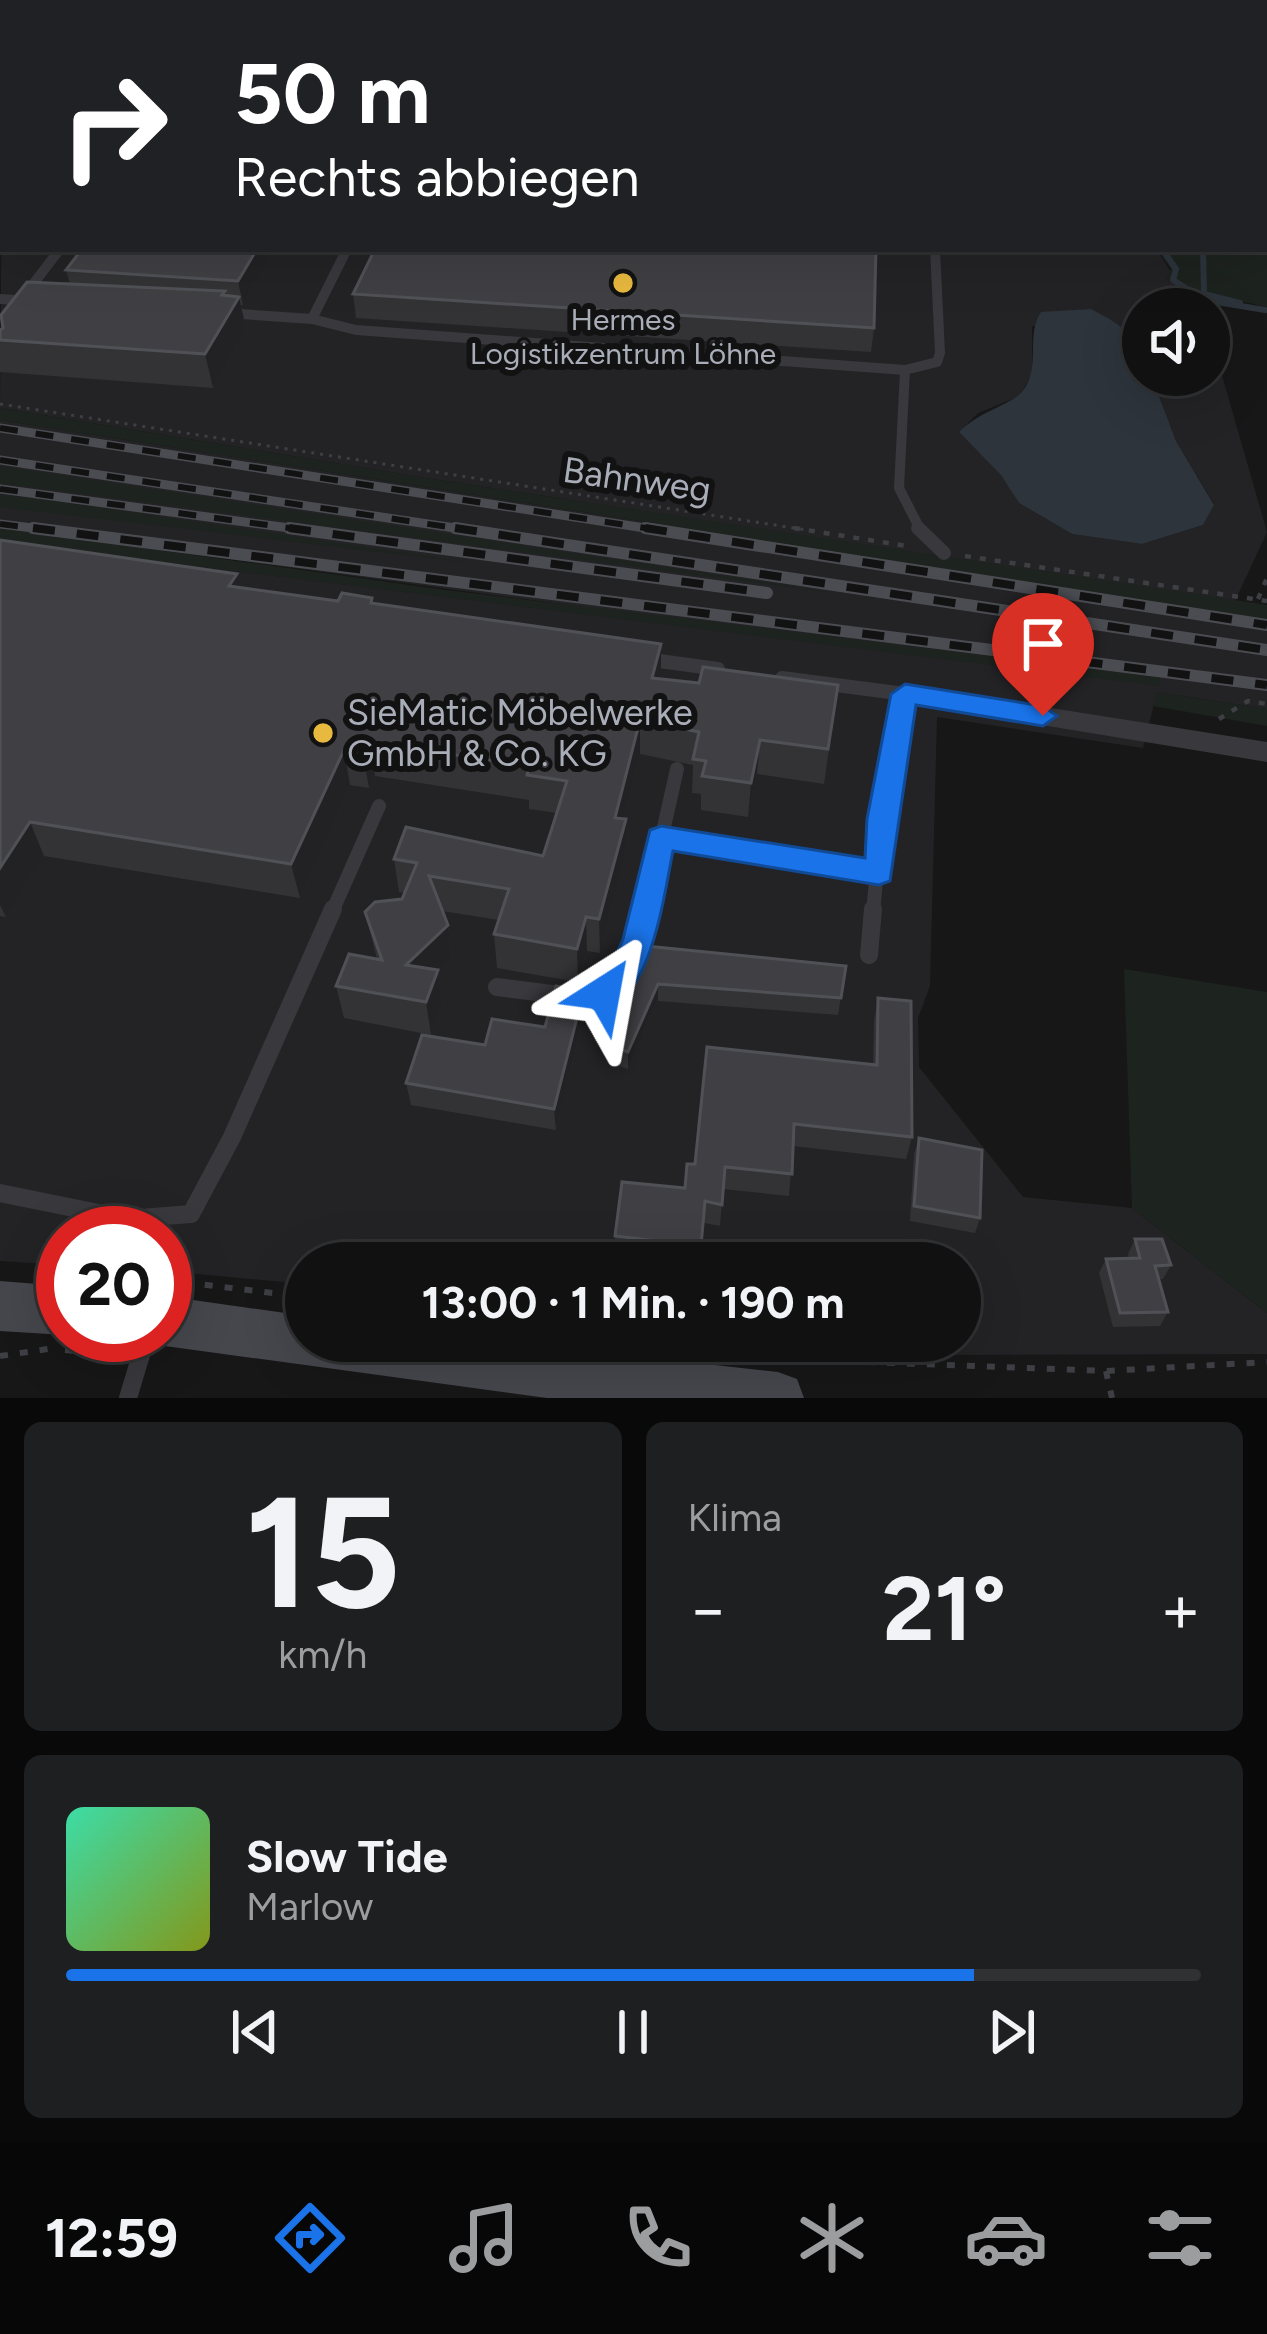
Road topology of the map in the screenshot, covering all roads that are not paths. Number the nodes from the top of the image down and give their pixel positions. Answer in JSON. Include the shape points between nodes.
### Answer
{"nodes":[{"id":1,"x":58,"y":252,"type":"edge"},
{"id":2,"x":346,"y":252,"type":"edge"},
{"id":3,"x":935,"y":252,"type":"edge"},
{"id":4,"x":0,"y":299,"type":"edge"},
{"id":5,"x":21,"y":300,"type":"junction"},
{"id":6,"x":43,"y":302,"type":"edge"},
{"id":7,"x":222,"y":313,"type":"edge"},
{"id":8,"x":312,"y":319,"type":"junction"},
{"id":9,"x":904,"y":370,"type":"junction"},
{"id":10,"x":944,"y":553,"type":"road end"},
{"id":11,"x":619,"y":653,"type":"edge"},
{"id":12,"x":726,"y":670,"type":"edge"},
{"id":13,"x":770,"y":676,"type":"edge"},
{"id":14,"x":905,"y":694,"type":"junction"},
{"id":15,"x":1267,"y":752,"type":"edge"},
{"id":16,"x":677,"y":769,"type":"dead end"},
{"id":17,"x":379,"y":806,"type":"dead end"},
{"id":18,"x":661,"y":838,"type":"junction"},
{"id":19,"x":879,"y":873,"type":"junction"},
{"id":20,"x":869,"y":955,"type":"dead end"},
{"id":21,"x":497,"y":987,"type":"dead end"},
{"id":22,"x":0,"y":1193,"type":"edge"},
{"id":23,"x":0,"y":1306,"type":"edge"},
{"id":24,"x":36,"y":1309,"type":"edge"},
{"id":25,"x":192,"y":1325,"type":"edge"},
{"id":26,"x":139,"y":1362,"type":"edge"},
{"id":27,"x":771,"y":1378,"type":"edge"},
{"id":28,"x":128,"y":1398,"type":"edge"}],
"edges":[{"from":1,"to":5,"type":"lane"},
{"from":2,"to":8,"type":"lane"},
{"from":3,"to":9,"type":"lane","via":[[940,353],[937,362]]},
{"from":4,"to":5,"type":"lane"},
{"from":5,"to":6,"type":"lane"},
{"from":7,"to":8,"type":"lane"},
{"from":8,"to":9,"type":"lane","via":[[356,330]]},
{"from":9,"to":10,"type":"lane","via":[[896,488],[902,510]]},
{"from":11,"to":12,"type":"lane"},
{"from":13,"to":14,"type":"lane"},
{"from":14,"to":15,"type":"street"},
{"from":14,"to":19,"type":"lane"},
{"from":16,"to":18,"type":"lane"},
{"from":17,"to":22,"type":"lane","via":[[190,1214],[128,1219]]},
{"from":18,"to":19,"type":"lane"},
{"from":18,"to":21,"type":"lane","via":[[623,978],[591,999]]},
{"from":19,"to":20,"type":"lane"},
{"from":23,"to":24,"type":"main road"},
{"from":25,"to":27,"type":"main road","via":[[430,1359]]},
{"from":26,"to":28,"type":"lane"}]}
